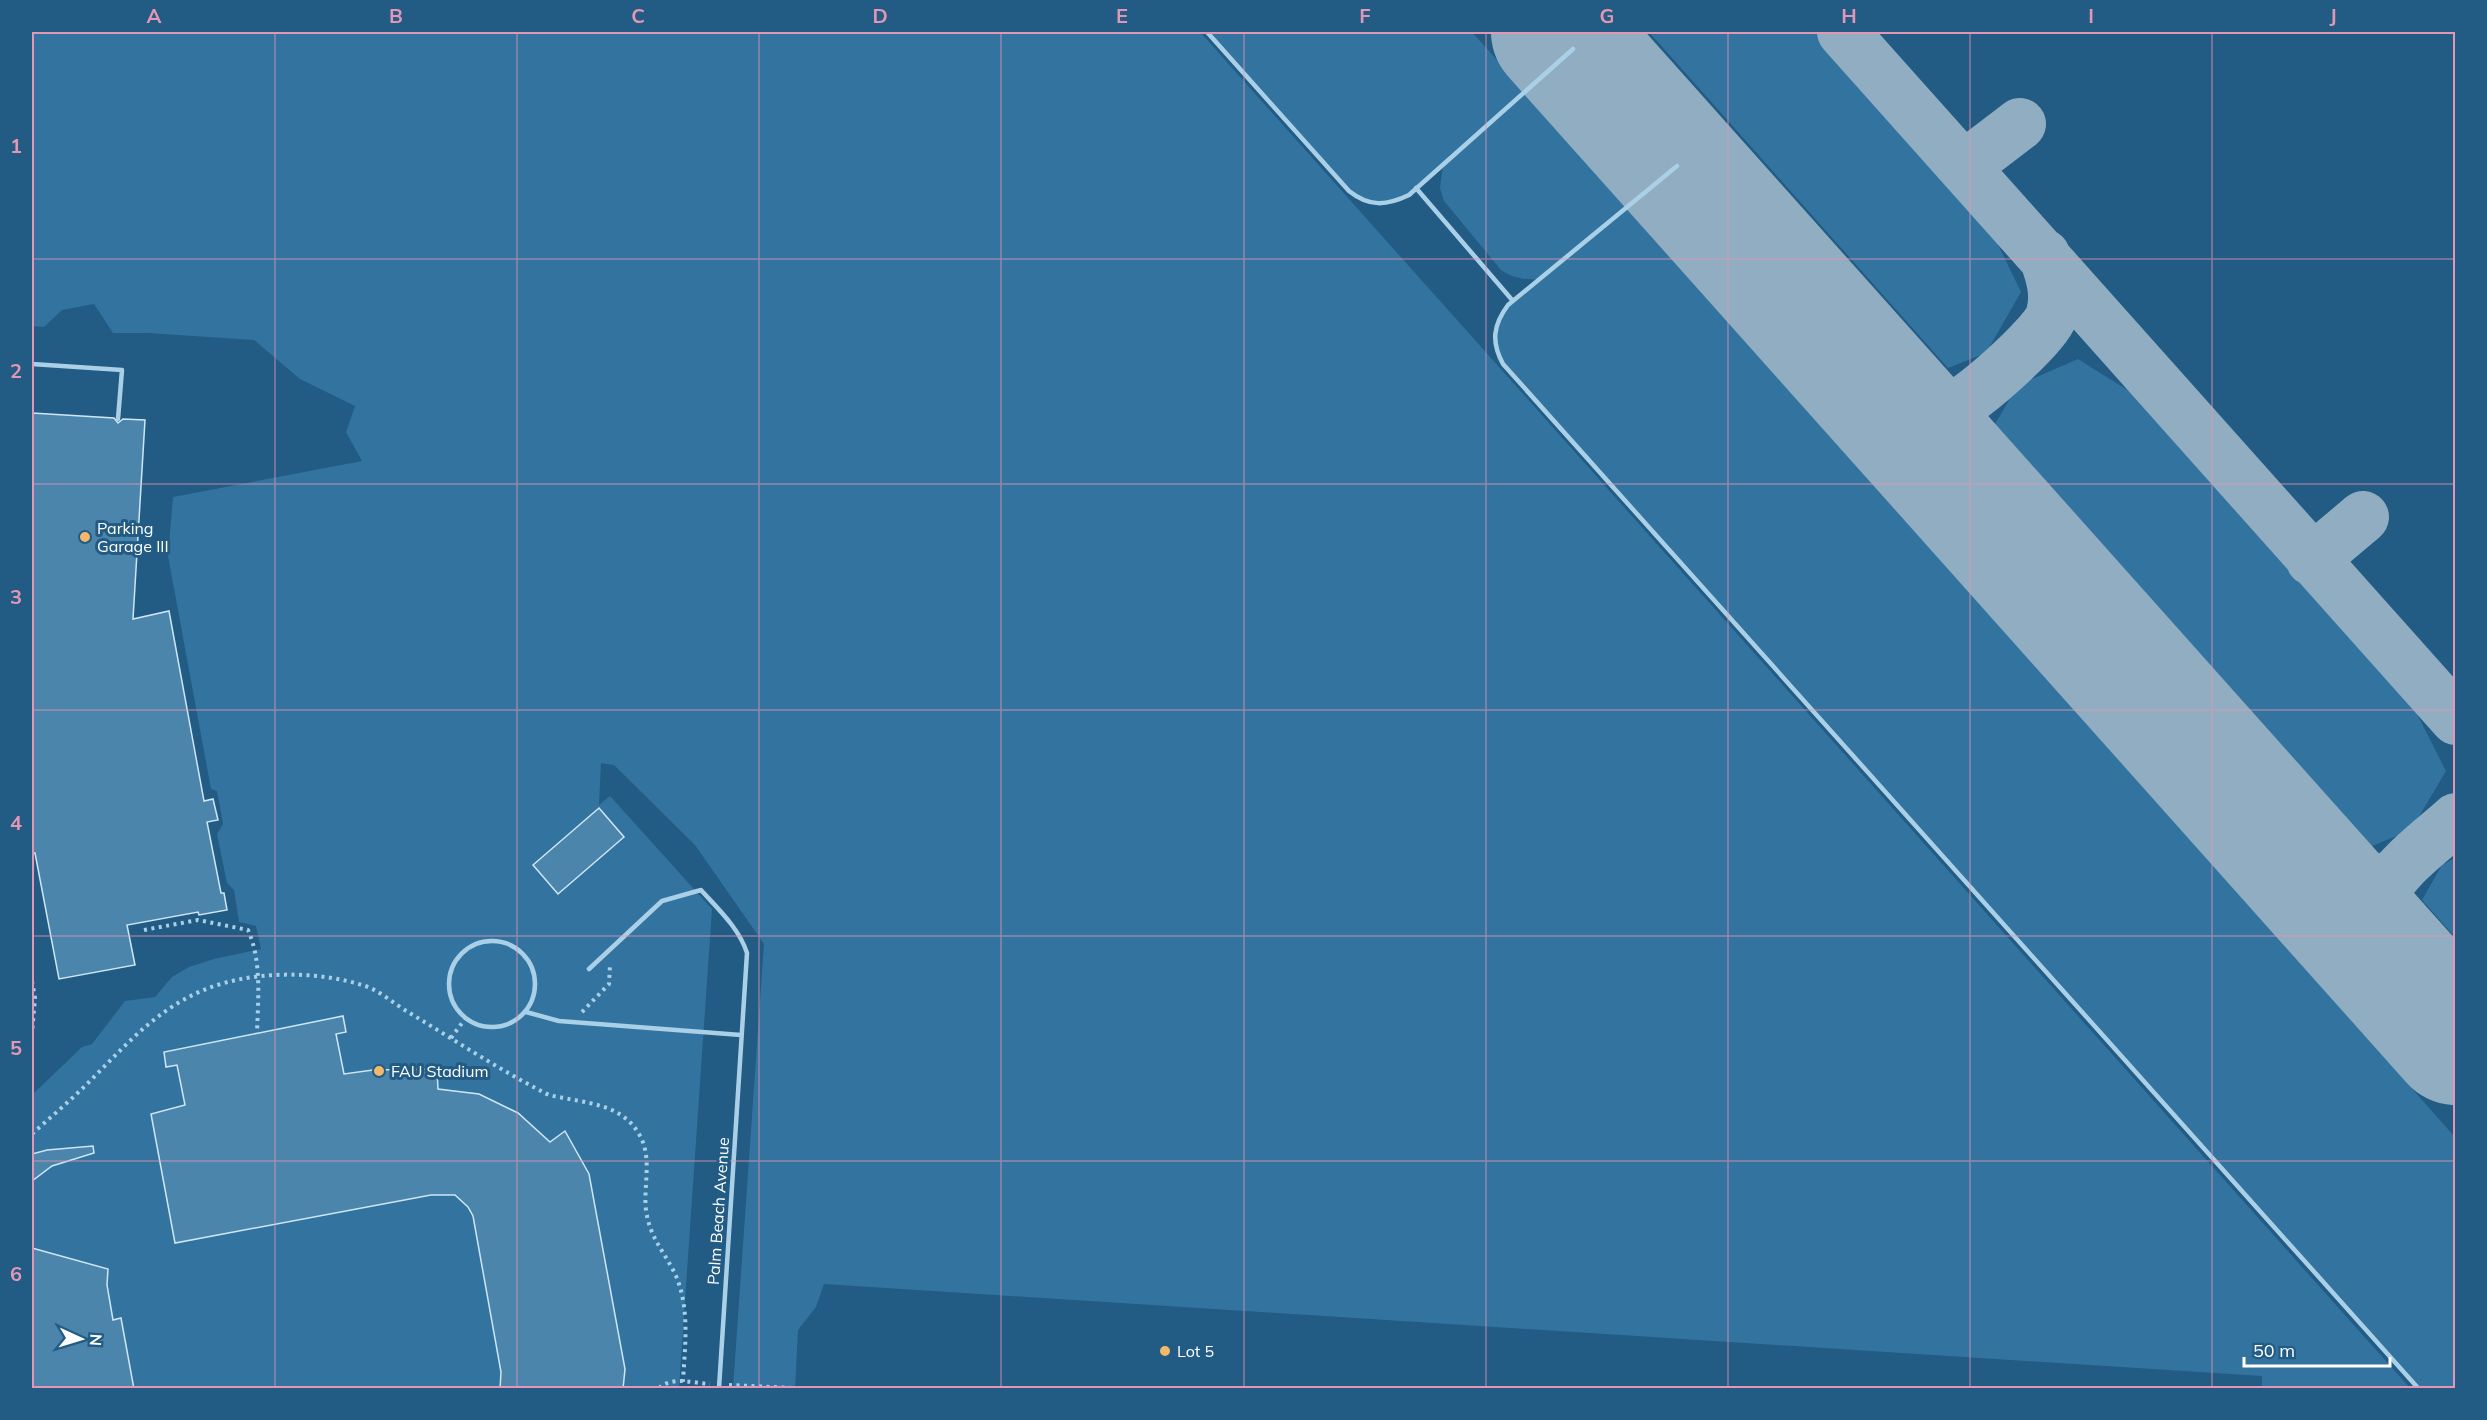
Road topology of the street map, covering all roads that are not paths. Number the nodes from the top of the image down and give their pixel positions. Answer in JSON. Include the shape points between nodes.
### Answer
{"nodes":[{"id":1,"x":1207,"y":32,"type":"edge"},
{"id":2,"x":1573,"y":49,"type":"dead end"},
{"id":3,"x":1677,"y":166,"type":"dead end"},
{"id":4,"x":1416,"y":188,"type":"junction"},
{"id":5,"x":1513,"y":300,"type":"junction"},
{"id":6,"x":32,"y":364,"type":"edge"},
{"id":7,"x":118,"y":419,"type":"dead end"},
{"id":8,"x":589,"y":969,"type":"dead end"},
{"id":9,"x":526,"y":1012,"type":"junction"},
{"id":10,"x":741,"y":1035,"type":"junction"},
{"id":11,"x":719,"y":1389,"type":"edge"},
{"id":12,"x":2418,"y":1389,"type":"edge"}],
"edges":[{"from":1,"to":4,"type":"lane","via":[[1359,199],[1369,204],[1396,201]]},
{"from":2,"to":4,"type":"lane"},
{"from":3,"to":5,"type":"lane"},
{"from":4,"to":5,"type":"lane"},
{"from":5,"to":12,"type":"lane","via":[[1500,316],[1495,332],[1494,344],[1503,364]]},
{"from":6,"to":7,"type":"lane","via":[[122,370]]},
{"from":8,"to":10,"type":"lane","name":"Palm Beach Avenue","via":[[662,901],[701,890],[744,941],[747,953]]},
{"from":9,"to":9,"type":"lane","via":[[534,997],[535,979],[530,962],[518,949],[502,941],[484,940],[468,947],[455,960],[449,975],[449,991],[454,1006],[465,1019],[495,1028],[512,1023]]},
{"from":9,"to":10,"type":"lane","via":[[571,1022]]},
{"from":10,"to":11,"type":"lane","name":"Palm Beach Avenue"}]}
